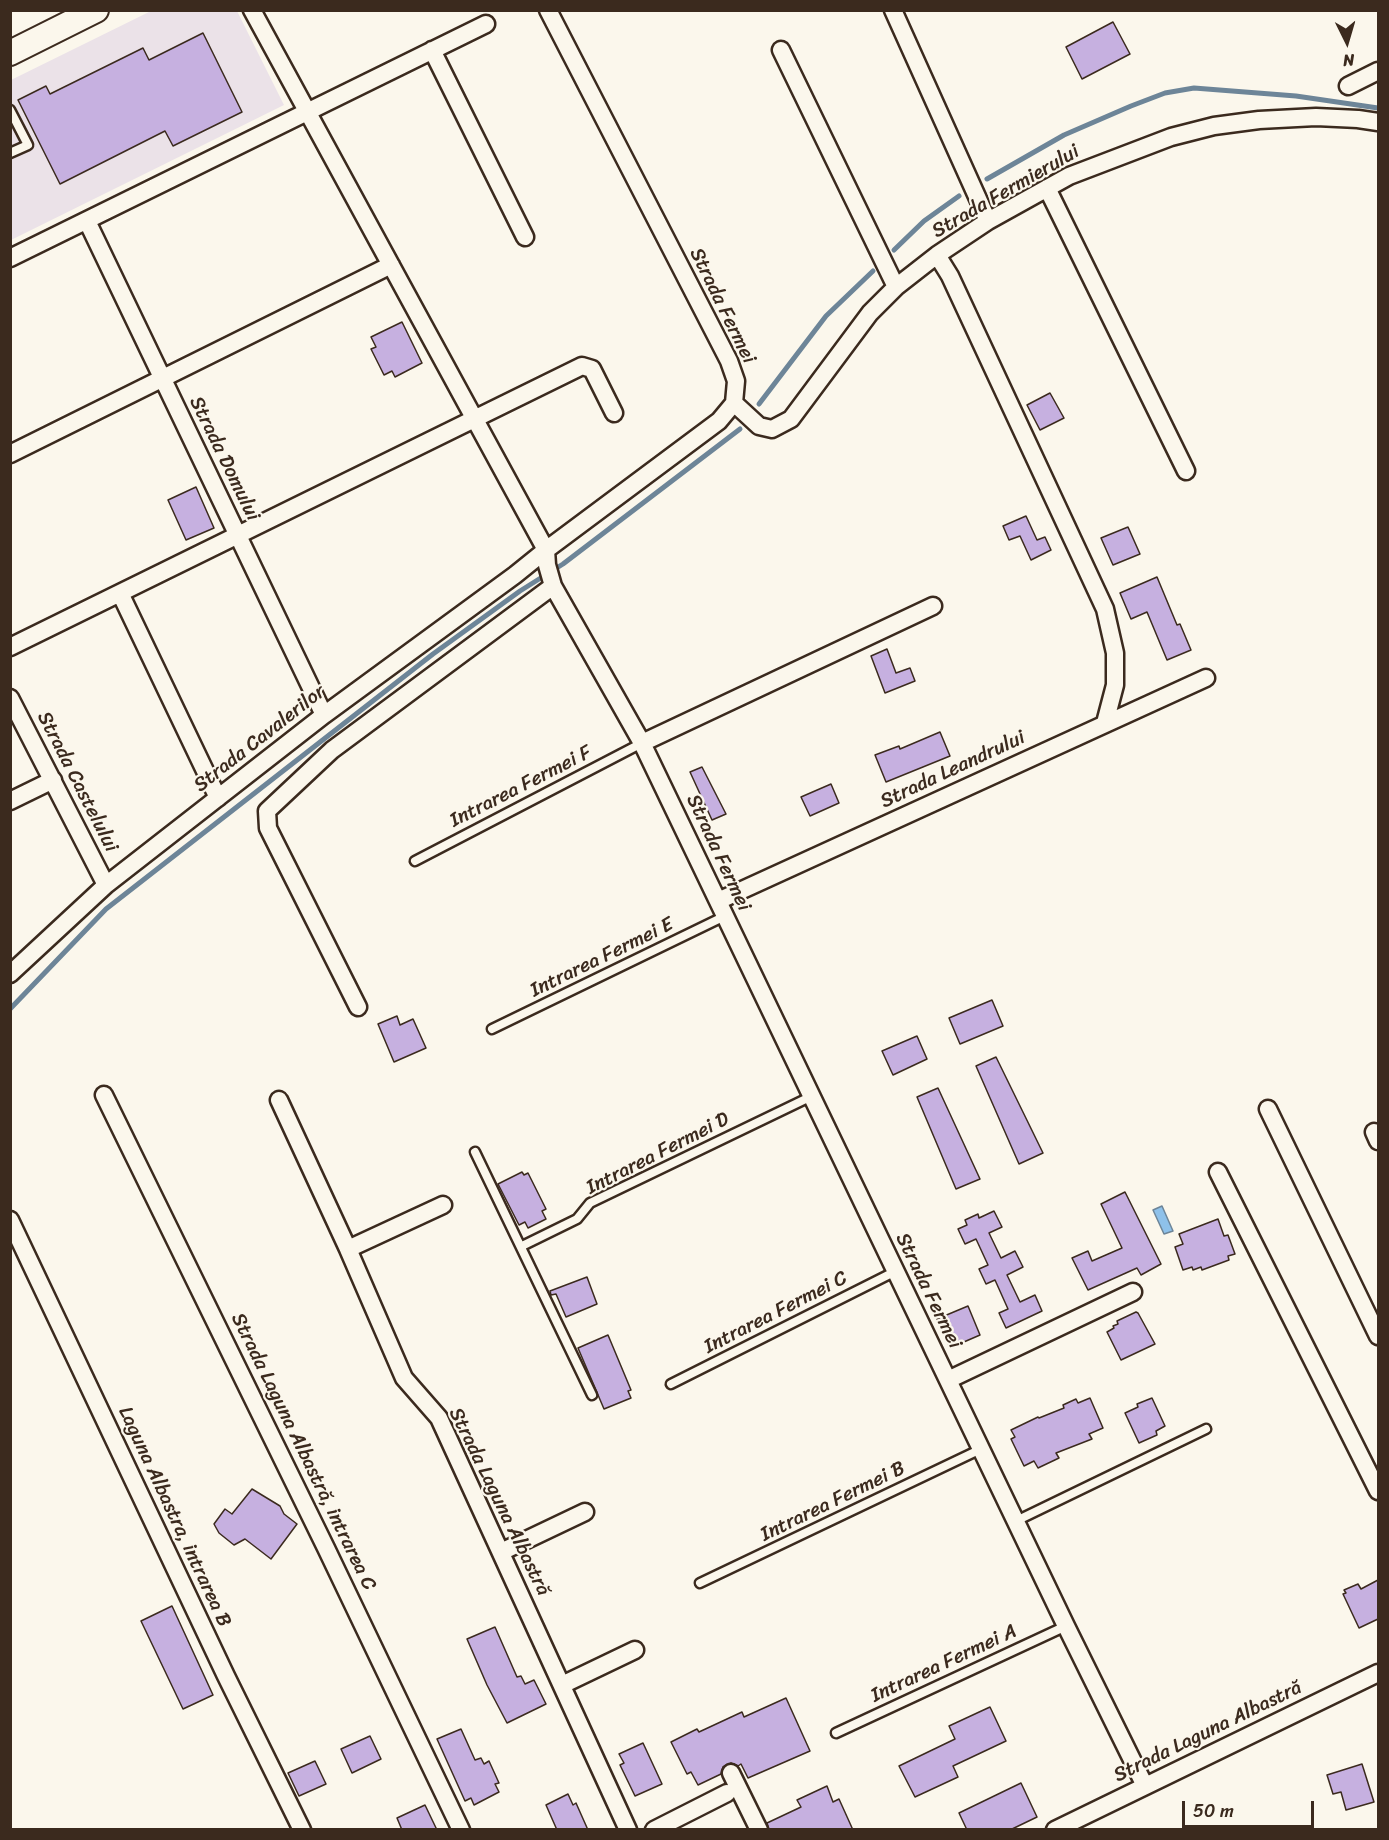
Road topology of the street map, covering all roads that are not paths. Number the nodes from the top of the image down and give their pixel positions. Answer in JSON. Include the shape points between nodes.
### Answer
{"nodes":[{"id":1,"x":252,"y":10,"type":"edge"},
{"id":2,"x":548,"y":10,"type":"edge"},
{"id":3,"x":893,"y":10,"type":"edge"},
{"id":4,"x":88,"y":12,"type":"edge"},
{"id":5,"x":486,"y":24,"type":"dead end"},
{"id":6,"x":432,"y":50,"type":"junction"},
{"id":7,"x":781,"y":50,"type":"dead end"},
{"id":8,"x":10,"y":53,"type":"edge"},
{"id":9,"x":1378,"y":71,"type":"edge"},
{"id":10,"x":1348,"y":86,"type":"dead end"},
{"id":11,"x":10,"y":110,"type":"edge"},
{"id":12,"x":308,"y":111,"type":"junction"},
{"id":13,"x":1378,"y":122,"type":"edge"},
{"id":14,"x":10,"y":153,"type":"edge"},
{"id":15,"x":1047,"y":188,"type":"junction"},
{"id":16,"x":988,"y":221,"type":"junction"},
{"id":17,"x":87,"y":222,"type":"junction"},
{"id":18,"x":525,"y":237,"type":"dead end"},
{"id":19,"x":937,"y":255,"type":"junction"},
{"id":20,"x":10,"y":258,"type":"edge"},
{"id":21,"x":391,"y":265,"type":"junction"},
{"id":22,"x":896,"y":287,"type":"junction"},
{"id":23,"x":162,"y":379,"type":"junction"},
{"id":24,"x":735,"y":403,"type":"junction"},
{"id":25,"x":614,"y":413,"type":"dead end"},
{"id":26,"x":475,"y":419,"type":"junction"},
{"id":27,"x":10,"y":454,"type":"edge"},
{"id":28,"x":1186,"y":471,"type":"dead end"},
{"id":29,"x":237,"y":535,"type":"junction"},
{"id":30,"x":546,"y":557,"type":"junction"},
{"id":31,"x":553,"y":586,"type":"junction"},
{"id":32,"x":120,"y":593,"type":"junction"},
{"id":33,"x":933,"y":606,"type":"dead end"},
{"id":34,"x":10,"y":646,"type":"edge"},
{"id":35,"x":1206,"y":678,"type":"dead end"},
{"id":36,"x":10,"y":698,"type":"edge"},
{"id":37,"x":324,"y":715,"type":"junction"},
{"id":38,"x":1105,"y":723,"type":"junction"},
{"id":39,"x":642,"y":743,"type":"junction"},
{"id":40,"x":53,"y":780,"type":"junction"},
{"id":41,"x":218,"y":798,"type":"junction"},
{"id":42,"x":10,"y":801,"type":"edge"},
{"id":43,"x":415,"y":861,"type":"dead end"},
{"id":44,"x":106,"y":885,"type":"junction"},
{"id":45,"x":718,"y":901,"type":"junction"},
{"id":46,"x":725,"y":916,"type":"junction"},
{"id":47,"x":10,"y":974,"type":"edge"},
{"id":48,"x":358,"y":1007,"type":"dead end"},
{"id":49,"x":492,"y":1029,"type":"dead end"},
{"id":50,"x":104,"y":1095,"type":"dead end"},
{"id":51,"x":812,"y":1096,"type":"junction"},
{"id":52,"x":279,"y":1100,"type":"dead end"},
{"id":53,"x":1268,"y":1109,"type":"dead end"},
{"id":54,"x":476,"y":1152,"type":"dead end"},
{"id":55,"x":1218,"y":1172,"type":"dead end"},
{"id":56,"x":443,"y":1205,"type":"dead end"},
{"id":57,"x":10,"y":1220,"type":"edge"},
{"id":58,"x":522,"y":1246,"type":"junction"},
{"id":59,"x":348,"y":1249,"type":"junction"},
{"id":60,"x":896,"y":1271,"type":"junction"},
{"id":61,"x":1133,"y":1292,"type":"dead end"},
{"id":62,"x":1378,"y":1336,"type":"edge"},
{"id":63,"x":948,"y":1380,"type":"junction"},
{"id":64,"x":671,"y":1384,"type":"dead end"},
{"id":65,"x":592,"y":1395,"type":"dead end"},
{"id":66,"x":1206,"y":1429,"type":"dead end"},
{"id":67,"x":981,"y":1449,"type":"junction"},
{"id":68,"x":1378,"y":1491,"type":"edge"},
{"id":69,"x":585,"y":1512,"type":"dead end"},
{"id":70,"x":1016,"y":1521,"type":"junction"},
{"id":71,"x":501,"y":1552,"type":"junction"},
{"id":72,"x":700,"y":1583,"type":"dead end"},
{"id":73,"x":1066,"y":1626,"type":"junction"},
{"id":74,"x":635,"y":1650,"type":"dead end"},
{"id":75,"x":1378,"y":1672,"type":"edge"},
{"id":76,"x":562,"y":1685,"type":"junction"},
{"id":77,"x":836,"y":1733,"type":"dead end"},
{"id":78,"x":731,"y":1773,"type":"dead end"},
{"id":79,"x":1145,"y":1786,"type":"junction"},
{"id":80,"x":727,"y":1793,"type":"dead end"},
{"id":81,"x":302,"y":1830,"type":"edge"},
{"id":82,"x":460,"y":1830,"type":"edge"},
{"id":83,"x":628,"y":1830,"type":"edge"},
{"id":84,"x":654,"y":1830,"type":"edge"},
{"id":85,"x":759,"y":1830,"type":"edge"},
{"id":86,"x":1055,"y":1830,"type":"edge"}],
"edges":[{"from":1,"to":12,"type":"street","name":"Strada Fermei"},
{"from":2,"to":24,"type":"street","name":"Strada Fermei","via":[[729,361],[736,381]]},
{"from":3,"to":16,"type":"street"},
{"from":4,"to":8,"type":"main road"},
{"from":5,"to":6,"type":"street"},
{"from":6,"to":12,"type":"street"},
{"from":6,"to":18,"type":"street"},
{"from":7,"to":22,"type":"street"},
{"from":9,"to":10,"type":"street"},
{"from":11,"to":14,"type":"lane","via":[[28,145]]},
{"from":12,"to":17,"type":"street"},
{"from":12,"to":21,"type":"street","name":"Strada Fermei"},
{"from":13,"to":15,"type":"street","name":"Strada Fermierului","via":[[1317,117],[1214,126],[1132,150]]},
{"from":15,"to":16,"type":"street","name":"Strada Fermierului"},
{"from":15,"to":28,"type":"street"},
{"from":16,"to":19,"type":"street","name":"Strada Fermierului"},
{"from":17,"to":20,"type":"street"},
{"from":17,"to":23,"type":"street","name":"Strada Domului"},
{"from":19,"to":22,"type":"street","name":"Strada Fermierului"},
{"from":19,"to":38,"type":"street","via":[[1105,609],[1115,653],[1115,685]]},
{"from":21,"to":23,"type":"street"},
{"from":21,"to":26,"type":"street","name":"Strada Fermei"},
{"from":22,"to":24,"type":"street","name":"Strada Fermierului","via":[[870,313],[791,419],[772,429],[759,426]]},
{"from":23,"to":27,"type":"street"},
{"from":23,"to":29,"type":"street","name":"Strada Domului"},
{"from":24,"to":30,"type":"street","via":[[719,421]]},
{"from":25,"to":26,"type":"street","via":[[592,369],[582,366]]},
{"from":26,"to":29,"type":"street"},
{"from":26,"to":30,"type":"street","name":"Strada Fermei"},
{"from":29,"to":32,"type":"street"},
{"from":29,"to":37,"type":"street","name":"Strada Domului"},
{"from":30,"to":31,"type":"street","name":"Strada Fermei"},
{"from":30,"to":37,"type":"street","name":"Strada Cavalerilor","via":[[514,576]]},
{"from":31,"to":39,"type":"street","name":"Strada Fermei"},
{"from":31,"to":48,"type":"street","via":[[332,750],[267,811],[268,828]]},
{"from":32,"to":34,"type":"street"},
{"from":32,"to":41,"type":"street"},
{"from":33,"to":39,"type":"street"},
{"from":35,"to":38,"type":"street","name":"Strada Leandrului"},
{"from":36,"to":40,"type":"street","name":"Strada Castelului"},
{"from":37,"to":41,"type":"street","name":"Strada Cavalerilor"},
{"from":38,"to":45,"type":"street","name":"Strada Leandrului"},
{"from":39,"to":43,"type":"lane","name":"Intrarea Fermei F"},
{"from":39,"to":45,"type":"street","name":"Strada Fermei"},
{"from":40,"to":42,"type":"street"},
{"from":40,"to":44,"type":"street","name":"Strada Castelului"},
{"from":41,"to":44,"type":"street","name":"Strada Cavalerilor"},
{"from":44,"to":47,"type":"street","name":"Strada Cavalerilor"},
{"from":45,"to":46,"type":"street","name":"Strada Fermei"},
{"from":46,"to":49,"type":"lane","name":"Intrarea Fermei E"},
{"from":46,"to":51,"type":"street","name":"Strada Fermei"},
{"from":50,"to":82,"type":"street","name":"Strada Laguna Albastră, intrarea C"},
{"from":51,"to":58,"type":"lane","name":"Intrarea Fermei D","via":[[590,1203],[577,1219]]},
{"from":51,"to":60,"type":"street","name":"Strada Fermei"},
{"from":52,"to":59,"type":"street","name":"Strada Laguna Albastră"},
{"from":53,"to":62,"type":"street"},
{"from":54,"to":58,"type":"lane"},
{"from":55,"to":68,"type":"street"},
{"from":56,"to":59,"type":"street"},
{"from":57,"to":81,"type":"street","name":"Laguna Albastra, intrarea B"},
{"from":58,"to":65,"type":"lane"},
{"from":59,"to":71,"type":"street","name":"Strada Laguna Albastră","via":[[405,1378],[439,1418]]},
{"from":60,"to":63,"type":"street","name":"Strada Fermei"},
{"from":60,"to":64,"type":"lane","name":"Intrarea Fermei C"},
{"from":61,"to":63,"type":"street"},
{"from":63,"to":67,"type":"street","name":"Strada Fermei"},
{"from":66,"to":70,"type":"lane"},
{"from":67,"to":70,"type":"street","name":"Strada Fermei"},
{"from":67,"to":72,"type":"lane","name":"Intrarea Fermei B"},
{"from":69,"to":71,"type":"street"},
{"from":70,"to":73,"type":"street","name":"Strada Fermei"},
{"from":71,"to":76,"type":"street","name":"Strada Laguna Albastră"},
{"from":73,"to":77,"type":"lane","name":"Intrarea Fermei A"},
{"from":73,"to":79,"type":"street","name":"Strada Fermei"},
{"from":74,"to":76,"type":"street"},
{"from":75,"to":79,"type":"street","name":"Strada Laguna Albastră"},
{"from":76,"to":83,"type":"street","name":"Strada Laguna Albastră"},
{"from":78,"to":85,"type":"street"},
{"from":79,"to":86,"type":"street","name":"Strada Laguna Albastră"},
{"from":80,"to":84,"type":"street"}]}
